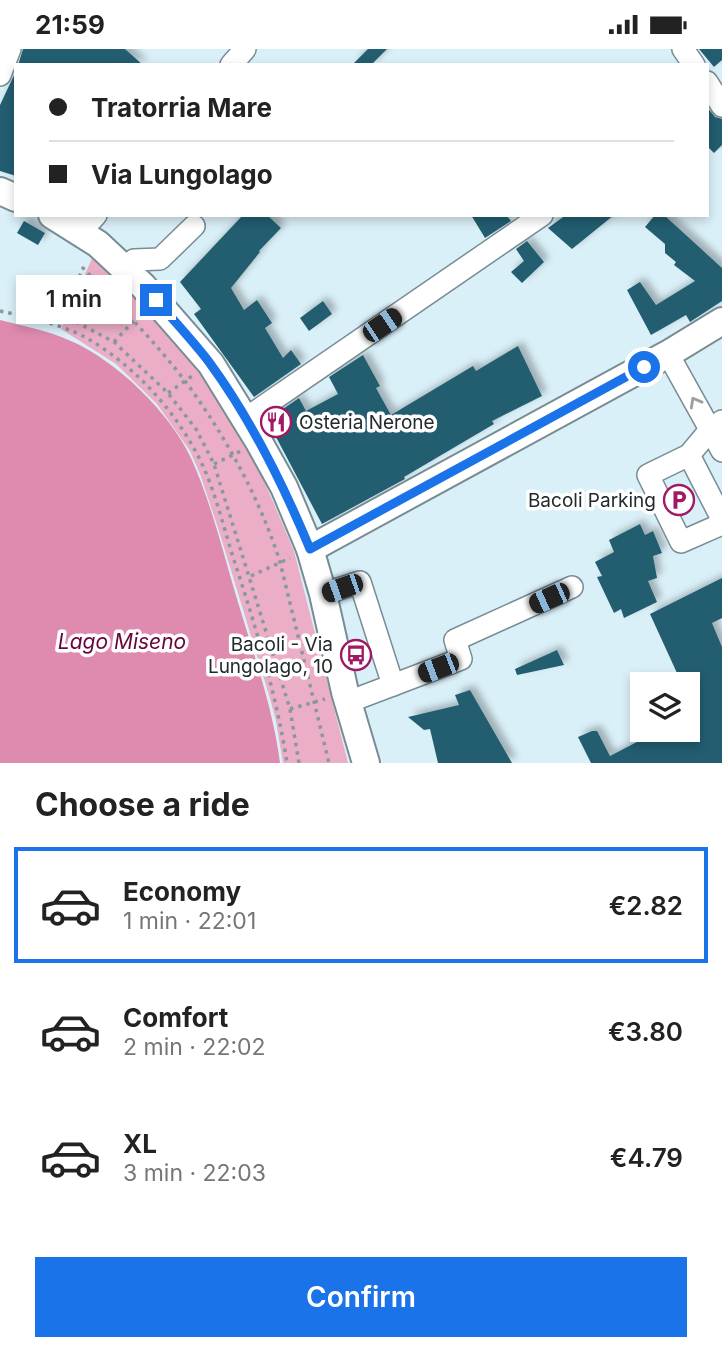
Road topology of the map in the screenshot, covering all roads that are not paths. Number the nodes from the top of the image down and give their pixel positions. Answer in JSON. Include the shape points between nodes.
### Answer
{"nodes":[{"id":1,"x":245,"y":49,"type":"edge"},
{"id":2,"x":233,"y":63,"type":"edge"},
{"id":3,"x":61,"y":217,"type":"edge"},
{"id":4,"x":539,"y":217,"type":"edge"},
{"id":5,"x":88,"y":223,"type":"edge"},
{"id":6,"x":194,"y":226,"type":"dead end"},
{"id":7,"x":125,"y":269,"type":"junction"},
{"id":8,"x":722,"y":321,"type":"edge"},
{"id":9,"x":668,"y":353,"type":"junction"},
{"id":10,"x":245,"y":419,"type":"junction"},
{"id":11,"x":716,"y":426,"type":"edge"},
{"id":12,"x":722,"y":451,"type":"edge"},
{"id":13,"x":689,"y":455,"type":"junction"},
{"id":14,"x":722,"y":521,"type":"edge"},
{"id":15,"x":310,"y":549,"type":"junction"},
{"id":16,"x":572,"y":587,"type":"dead end"},
{"id":17,"x":323,"y":594,"type":"junction"},
{"id":18,"x":393,"y":685,"type":"junction"},
{"id":19,"x":348,"y":698,"type":"junction"},
{"id":20,"x":366,"y":763,"type":"edge"},
{"id":21,"x":383,"y":763,"type":"edge"}],
"edges":[{"from":1,"to":2,"type":"street"},
{"from":3,"to":5,"type":"main road"},
{"from":4,"to":10,"type":"street"},
{"from":5,"to":7,"type":"main road","via":[[99,244]]},
{"from":6,"to":7,"type":"street","via":[[160,259],[134,260]]},
{"from":7,"to":10,"type":"main road","via":[[204,355]]},
{"from":8,"to":9,"type":"main road"},
{"from":11,"to":9,"type":"street","one_way":true},
{"from":9,"to":15,"type":"main road"},
{"from":10,"to":15,"type":"main road","via":[[284,487]]},
{"from":11,"to":12,"type":"street"},
{"from":11,"to":13,"type":"street"},
{"from":13,"to":14,"type":"street"},
{"from":13,"to":14,"type":"street","via":[[648,475],[681,542]]},
{"from":15,"to":17,"type":"main road"},
{"from":16,"to":18,"type":"street","via":[[455,640],[461,659]]},
{"from":17,"to":18,"type":"street","via":[[360,582]]},
{"from":17,"to":19,"type":"main road"},
{"from":18,"to":19,"type":"street"},
{"from":19,"to":20,"type":"main road"},
{"from":19,"to":21,"type":"main road"}]}
